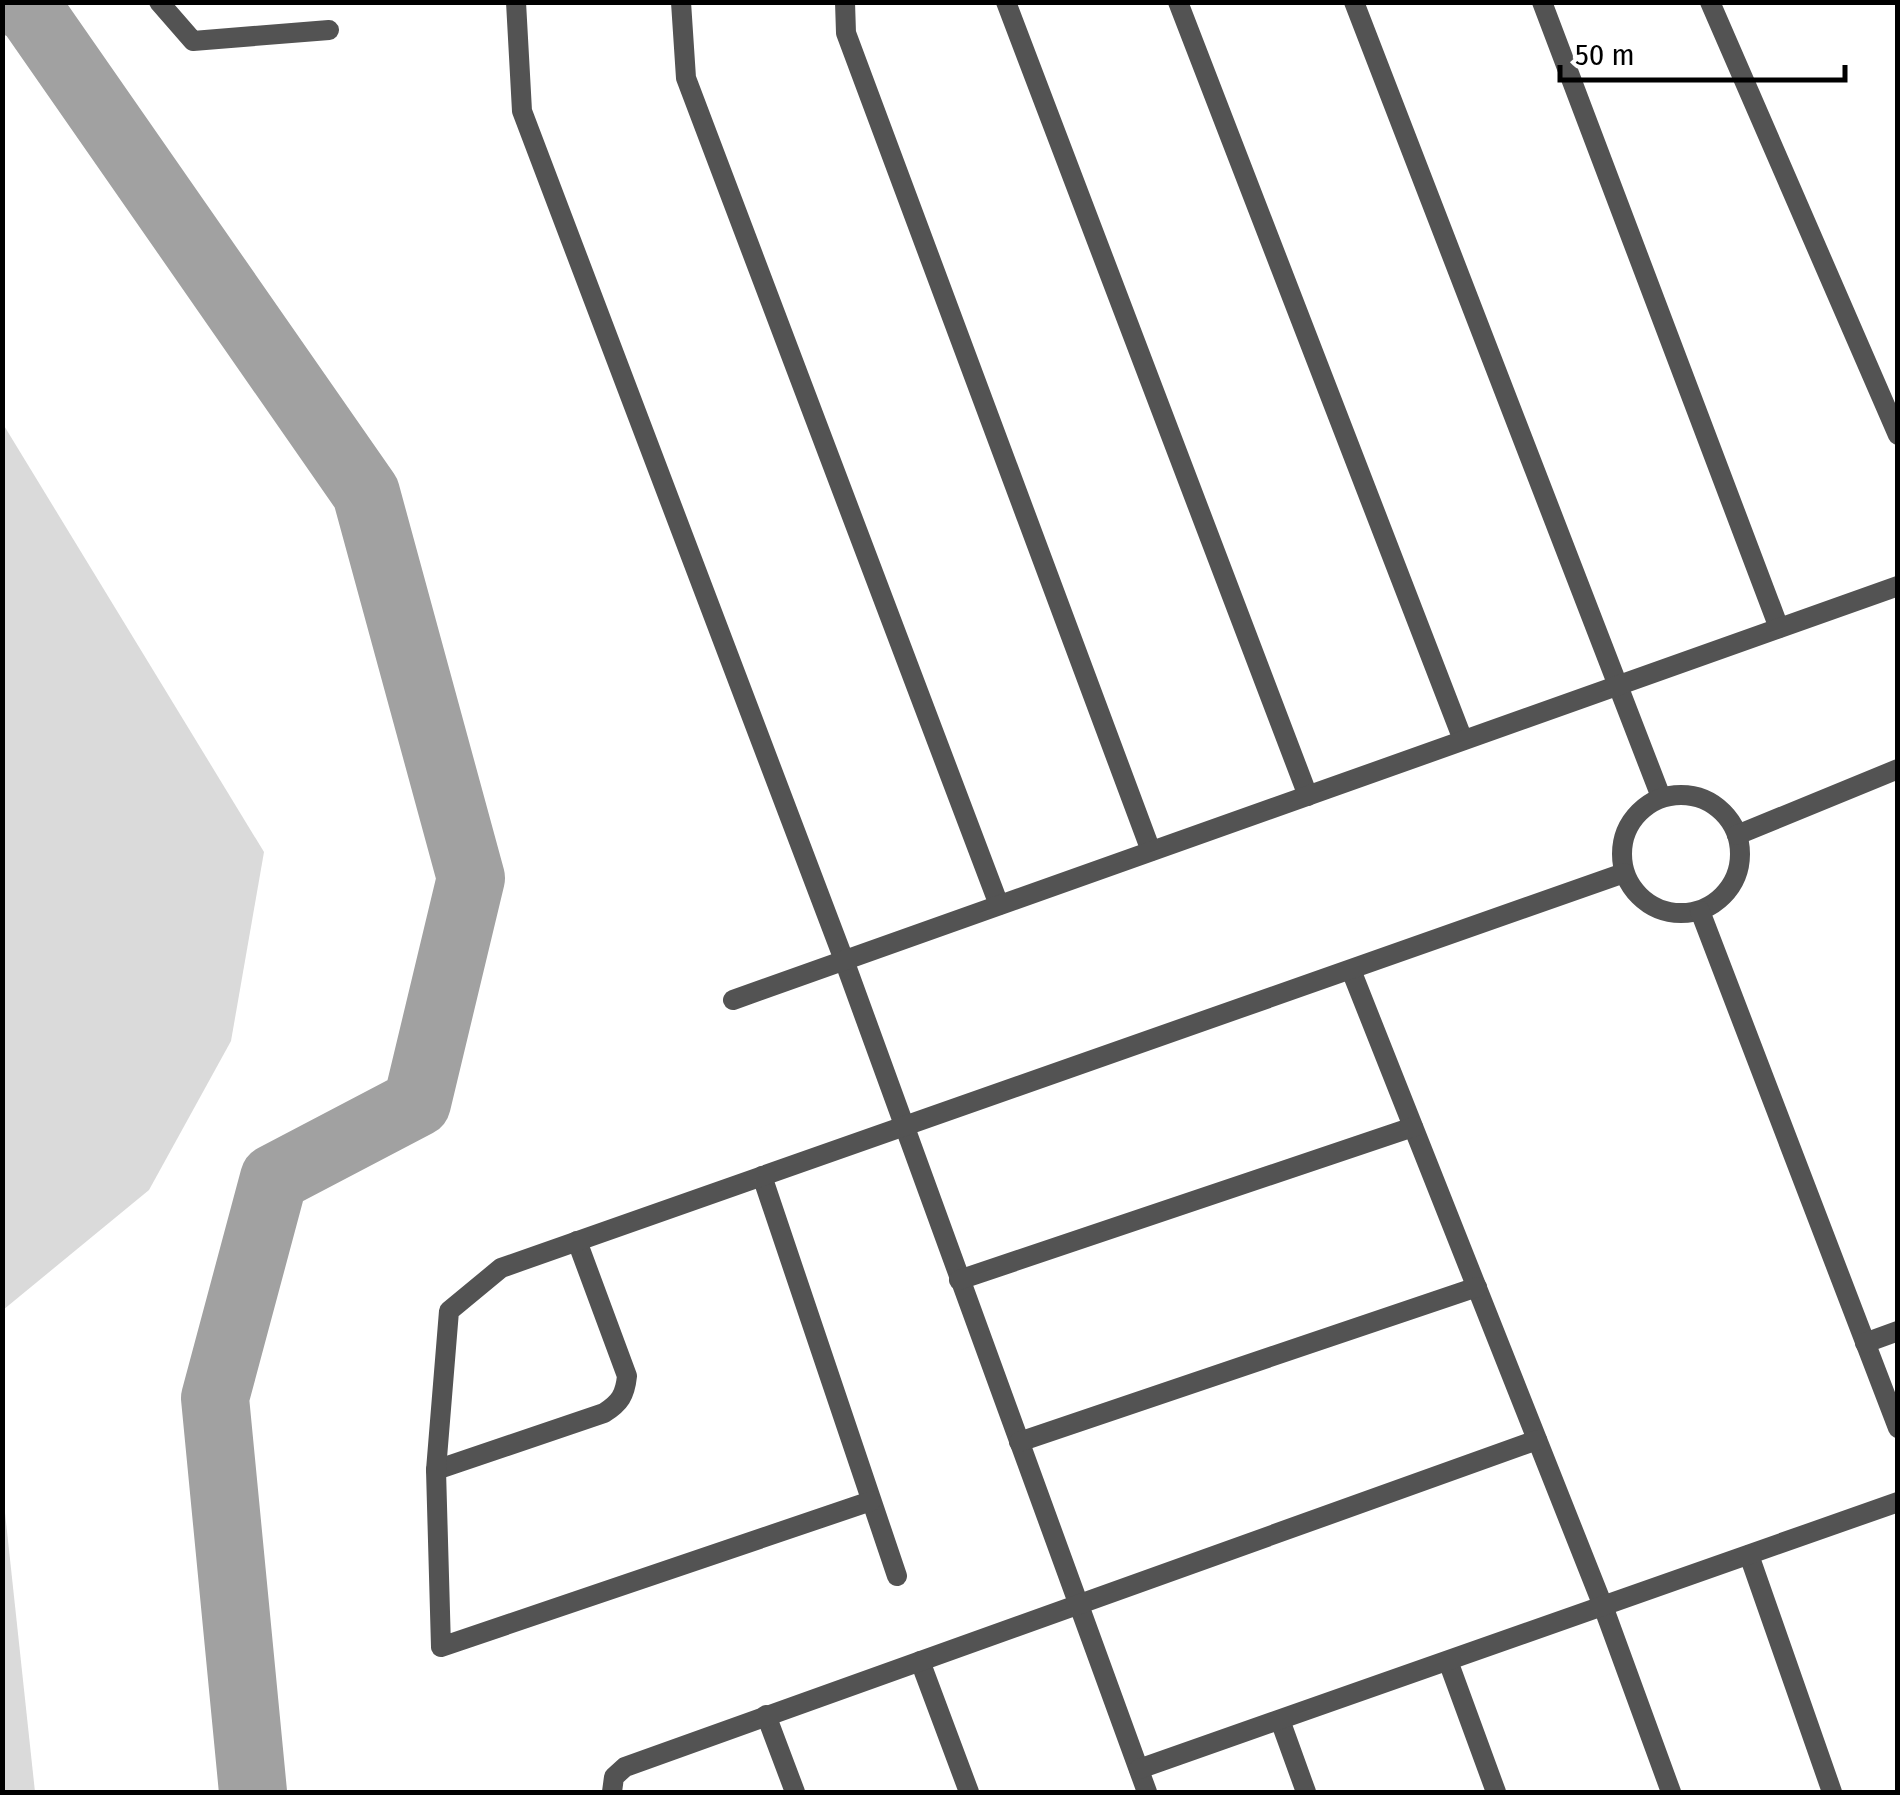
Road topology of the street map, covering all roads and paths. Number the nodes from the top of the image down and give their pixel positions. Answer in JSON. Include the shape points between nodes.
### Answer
{"nodes":[{"id":1,"x":159,"y":2,"type":"edge"},
{"id":2,"x":516,"y":2,"type":"edge"},
{"id":3,"x":680,"y":2,"type":"edge"},
{"id":4,"x":844,"y":2,"type":"edge"},
{"id":5,"x":1006,"y":2,"type":"edge"},
{"id":6,"x":1178,"y":2,"type":"edge"},
{"id":7,"x":1354,"y":2,"type":"edge"},
{"id":8,"x":1542,"y":2,"type":"edge"},
{"id":9,"x":1710,"y":2,"type":"edge"},
{"id":10,"x":329,"y":30,"type":"dead end"},
{"id":11,"x":1898,"y":435,"type":"edge"},
{"id":12,"x":1898,"y":586,"type":"edge"},
{"id":13,"x":1779,"y":628,"type":"junction"},
{"id":14,"x":1618,"y":686,"type":"junction"},
{"id":15,"x":1463,"y":740,"type":"junction"},
{"id":16,"x":1898,"y":768,"type":"edge"},
{"id":17,"x":1308,"y":796,"type":"junction"},
{"id":18,"x":1661,"y":798,"type":"junction"},
{"id":19,"x":1737,"y":835,"type":"junction"},
{"id":20,"x":1151,"y":851,"type":"junction"},
{"id":21,"x":1624,"y":874,"type":"junction"},
{"id":22,"x":999,"y":905,"type":"junction"},
{"id":23,"x":1700,"y":912,"type":"junction"},
{"id":24,"x":844,"y":960,"type":"junction"},
{"id":25,"x":1351,"y":970,"type":"junction"},
{"id":26,"x":733,"y":1000,"type":"dead end"},
{"id":27,"x":903,"y":1126,"type":"junction"},
{"id":28,"x":1413,"y":1127,"type":"junction"},
{"id":29,"x":762,"y":1176,"type":"junction"},
{"id":30,"x":577,"y":1241,"type":"junction"},
{"id":31,"x":959,"y":1280,"type":"junction"},
{"id":32,"x":1477,"y":1287,"type":"junction"},
{"id":33,"x":1898,"y":1331,"type":"edge"},
{"id":34,"x":1865,"y":1343,"type":"junction"},
{"id":35,"x":1898,"y":1428,"type":"edge"},
{"id":36,"x":1538,"y":1440,"type":"junction"},
{"id":37,"x":1019,"y":1442,"type":"junction"},
{"id":38,"x":436,"y":1470,"type":"junction"},
{"id":39,"x":872,"y":1501,"type":"junction"},
{"id":40,"x":1898,"y":1502,"type":"edge"},
{"id":41,"x":1748,"y":1554,"type":"junction"},
{"id":42,"x":897,"y":1576,"type":"dead end"},
{"id":43,"x":1079,"y":1606,"type":"junction"},
{"id":44,"x":1603,"y":1606,"type":"junction"},
{"id":45,"x":920,"y":1661,"type":"junction"},
{"id":46,"x":1448,"y":1661,"type":"junction"},
{"id":47,"x":766,"y":1715,"type":"junction"},
{"id":48,"x":1280,"y":1720,"type":"junction"},
{"id":49,"x":1139,"y":1769,"type":"junction"},
{"id":50,"x":612,"y":1792,"type":"edge"},
{"id":51,"x":795,"y":1792,"type":"edge"},
{"id":52,"x":969,"y":1792,"type":"edge"},
{"id":53,"x":1147,"y":1792,"type":"edge"},
{"id":54,"x":1306,"y":1792,"type":"edge"},
{"id":55,"x":1496,"y":1792,"type":"edge"},
{"id":56,"x":1670,"y":1792,"type":"edge"},
{"id":57,"x":1832,"y":1792,"type":"edge"}],
"edges":[{"from":1,"to":10,"type":"street","via":[[193,40]]},
{"from":2,"to":24,"type":"street","via":[[522,111]]},
{"from":3,"to":22,"type":"street","via":[[686,78]]},
{"from":4,"to":20,"type":"street","via":[[846,33]]},
{"from":5,"to":17,"type":"street"},
{"from":6,"to":15,"type":"street"},
{"from":7,"to":14,"type":"street"},
{"from":8,"to":13,"type":"street"},
{"from":9,"to":11,"type":"street"},
{"from":12,"to":13,"type":"street"},
{"from":13,"to":14,"type":"street"},
{"from":14,"to":15,"type":"street"},
{"from":14,"to":18,"type":"street"},
{"from":15,"to":17,"type":"street"},
{"from":16,"to":19,"type":"street"},
{"from":17,"to":20,"type":"street"},
{"from":18,"to":19,"type":"street","via":[[1707,800]]},
{"from":18,"to":21,"type":"street","via":[[1627,828]]},
{"from":19,"to":23,"type":"street","via":[[1734,881]]},
{"from":20,"to":22,"type":"street"},
{"from":21,"to":23,"type":"street","via":[[1654,908]]},
{"from":21,"to":25,"type":"street"},
{"from":22,"to":24,"type":"street"},
{"from":23,"to":34,"type":"street"},
{"from":24,"to":26,"type":"street"},
{"from":24,"to":27,"type":"street"},
{"from":25,"to":27,"type":"street"},
{"from":25,"to":28,"type":"street"},
{"from":27,"to":29,"type":"street"},
{"from":27,"to":31,"type":"street"},
{"from":28,"to":31,"type":"street"},
{"from":28,"to":32,"type":"street"},
{"from":29,"to":30,"type":"street"},
{"from":29,"to":39,"type":"street"},
{"from":30,"to":38,"type":"street","via":[[501,1268],[449,1311]]},
{"from":30,"to":38,"type":"street","via":[[628,1376],[625,1394],[604,1414]]},
{"from":31,"to":37,"type":"street"},
{"from":32,"to":36,"type":"street"},
{"from":32,"to":37,"type":"street"},
{"from":33,"to":34,"type":"street"},
{"from":34,"to":35,"type":"street"},
{"from":36,"to":43,"type":"street"},
{"from":36,"to":44,"type":"street"},
{"from":37,"to":43,"type":"street"},
{"from":38,"to":39,"type":"street","via":[[441,1647]]},
{"from":39,"to":42,"type":"street"},
{"from":40,"to":41,"type":"street"},
{"from":41,"to":44,"type":"street"},
{"from":41,"to":57,"type":"street"},
{"from":43,"to":45,"type":"street"},
{"from":43,"to":49,"type":"street"},
{"from":44,"to":46,"type":"street"},
{"from":44,"to":56,"type":"street"},
{"from":45,"to":47,"type":"street"},
{"from":45,"to":52,"type":"street"},
{"from":46,"to":48,"type":"street"},
{"from":46,"to":55,"type":"street"},
{"from":47,"to":50,"type":"street","via":[[626,1767],[614,1777]]},
{"from":47,"to":51,"type":"street"},
{"from":48,"to":49,"type":"street"},
{"from":48,"to":54,"type":"street"},
{"from":49,"to":53,"type":"street"}]}
